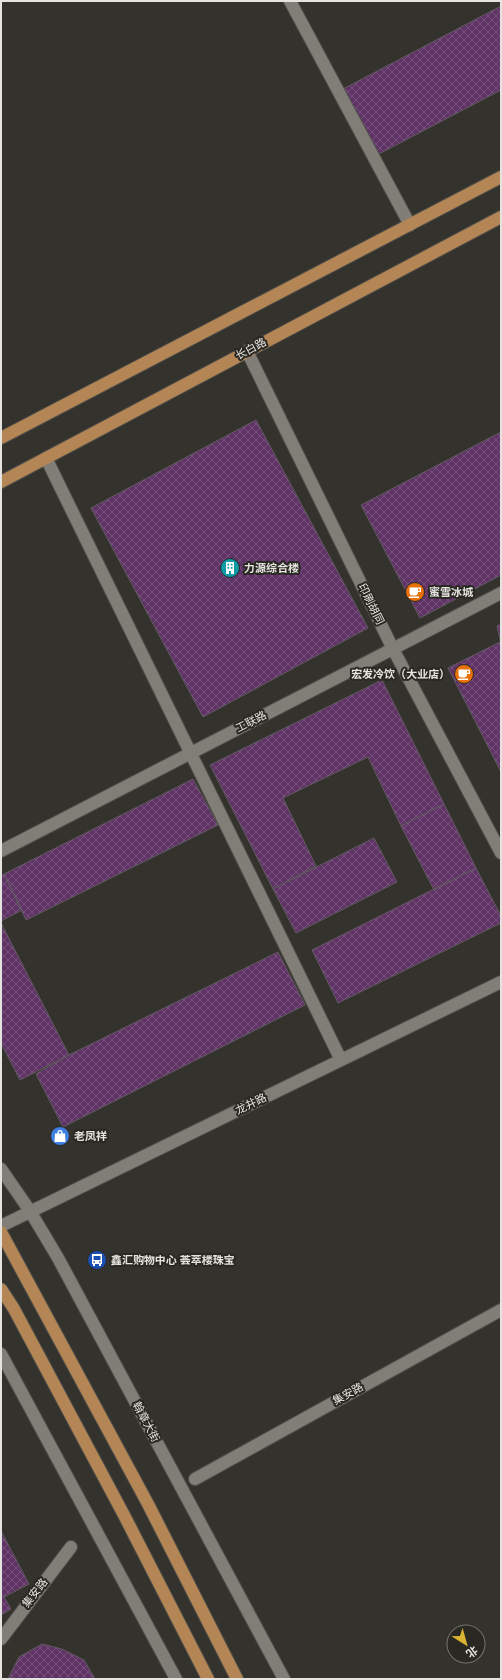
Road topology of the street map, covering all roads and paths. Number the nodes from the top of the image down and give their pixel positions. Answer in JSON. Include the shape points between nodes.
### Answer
{"nodes":[{"id":1,"x":290,"y":1,"type":"edge"},
{"id":2,"x":501,"y":177,"type":"edge"},
{"id":3,"x":501,"y":217,"type":"edge"},
{"id":4,"x":410,"y":224,"type":"junction"},
{"id":5,"x":247,"y":351,"type":"junction"},
{"id":6,"x":1,"y":438,"type":"edge"},
{"id":7,"x":46,"y":458,"type":"junction"},
{"id":8,"x":1,"y":482,"type":"edge"},
{"id":9,"x":501,"y":593,"type":"edge"},
{"id":10,"x":393,"y":649,"type":"junction"},
{"id":11,"x":190,"y":753,"type":"junction"},
{"id":12,"x":1,"y":852,"type":"edge"},
{"id":13,"x":501,"y":853,"type":"edge"},
{"id":14,"x":501,"y":982,"type":"edge"},
{"id":15,"x":341,"y":1060,"type":"junction"},
{"id":16,"x":1,"y":1169,"type":"edge"},
{"id":17,"x":30,"y":1212,"type":"junction"},
{"id":18,"x":1,"y":1226,"type":"edge"},
{"id":19,"x":1,"y":1232,"type":"edge"},
{"id":20,"x":1,"y":1289,"type":"edge"},
{"id":21,"x":501,"y":1310,"type":"edge"},
{"id":22,"x":1,"y":1354,"type":"edge"},
{"id":23,"x":195,"y":1479,"type":"dead end"},
{"id":24,"x":71,"y":1547,"type":"dead end"},
{"id":25,"x":1,"y":1639,"type":"edge"},
{"id":26,"x":176,"y":1679,"type":"edge"},
{"id":27,"x":208,"y":1679,"type":"edge"},
{"id":28,"x":237,"y":1679,"type":"edge"},
{"id":29,"x":284,"y":1679,"type":"edge"}],
"edges":[{"from":1,"to":4,"type":"street"},
{"from":2,"to":4,"type":"main road"},
{"from":3,"to":5,"type":"main road","name":"长白路"},
{"from":4,"to":6,"type":"main road"},
{"from":5,"to":7,"type":"main road","name":"长白路"},
{"from":5,"to":10,"type":"street","name":"印刷胡同"},
{"from":7,"to":8,"type":"main road","name":"长白路"},
{"from":7,"to":11,"type":"street"},
{"from":9,"to":10,"type":"street","name":"工联路"},
{"from":10,"to":11,"type":"street","name":"工联路"},
{"from":10,"to":13,"type":"street","name":"印刷胡同"},
{"from":11,"to":12,"type":"street","name":"工联路"},
{"from":11,"to":15,"type":"street"},
{"from":14,"to":15,"type":"street","name":"龙井路"},
{"from":15,"to":17,"type":"street","name":"龙井路"},
{"from":16,"to":17,"type":"street","name":"翰章大街"},
{"from":17,"to":18,"type":"street","name":"龙井路"},
{"from":17,"to":29,"type":"street","name":"翰章大街","via":[[58,1258]]},
{"from":19,"to":28,"type":"main road","via":[[148,1504]]},
{"from":20,"to":27,"type":"main road","via":[[14,1309]]},
{"from":21,"to":23,"type":"street","name":"集安路"},
{"from":22,"to":26,"type":"street"},
{"from":24,"to":25,"type":"street","name":"集安路"}]}
